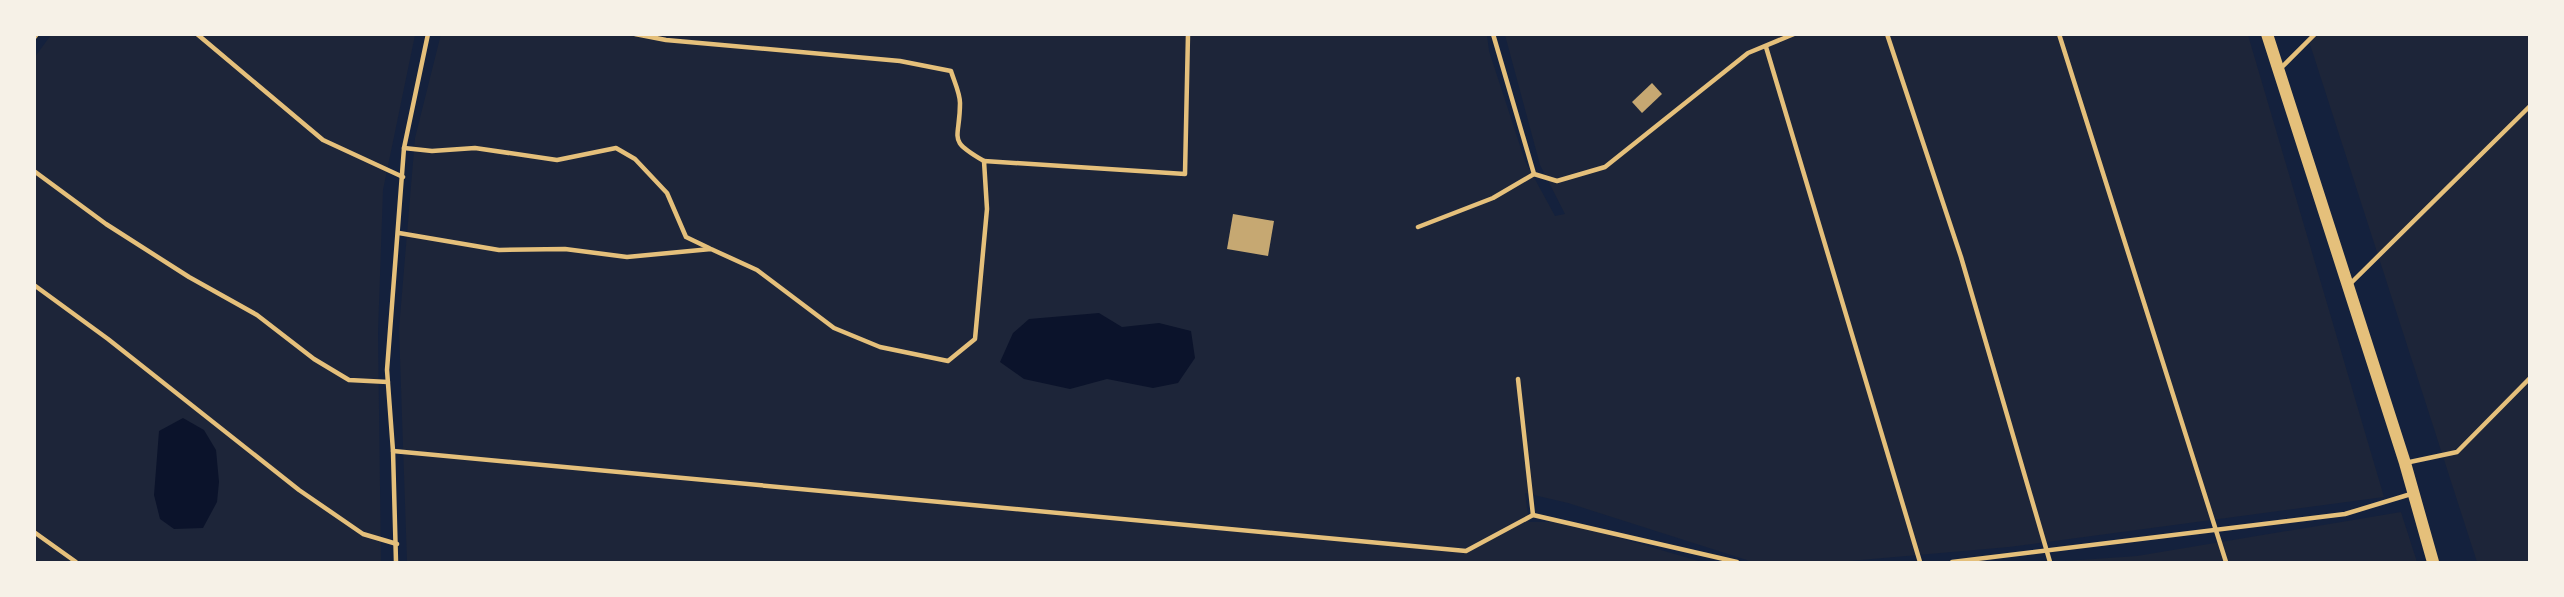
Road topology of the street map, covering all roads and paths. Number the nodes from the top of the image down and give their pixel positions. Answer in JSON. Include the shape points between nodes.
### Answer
{"nodes":[{"id":1,"x":37,"y":34,"type":"edge"},
{"id":2,"x":197,"y":34,"type":"edge"},
{"id":3,"x":428,"y":34,"type":"edge"},
{"id":4,"x":635,"y":34,"type":"edge"},
{"id":5,"x":1188,"y":34,"type":"edge"},
{"id":6,"x":1493,"y":34,"type":"edge"},
{"id":7,"x":1794,"y":34,"type":"edge"},
{"id":8,"x":1887,"y":34,"type":"edge"},
{"id":9,"x":2059,"y":34,"type":"edge"},
{"id":10,"x":2267,"y":34,"type":"edge"},
{"id":11,"x":2315,"y":34,"type":"edge"},
{"id":12,"x":34,"y":38,"type":"edge"},
{"id":13,"x":1766,"y":47,"type":"junction"},
{"id":14,"x":2278,"y":71,"type":"junction"},
{"id":15,"x":2529,"y":106,"type":"edge"},
{"id":16,"x":404,"y":148,"type":"junction"},
{"id":17,"x":984,"y":161,"type":"junction"},
{"id":18,"x":34,"y":171,"type":"edge"},
{"id":19,"x":1534,"y":174,"type":"junction"},
{"id":20,"x":403,"y":177,"type":"junction"},
{"id":21,"x":1418,"y":226,"type":"dead end"},
{"id":22,"x":399,"y":233,"type":"junction"},
{"id":23,"x":711,"y":249,"type":"junction"},
{"id":24,"x":34,"y":285,"type":"edge"},
{"id":25,"x":2348,"y":286,"type":"junction"},
{"id":26,"x":2529,"y":378,"type":"edge"},
{"id":27,"x":1518,"y":379,"type":"dead end"},
{"id":28,"x":388,"y":382,"type":"junction"},
{"id":29,"x":393,"y":451,"type":"junction"},
{"id":30,"x":2405,"y":463,"type":"junction"},
{"id":31,"x":2413,"y":493,"type":"junction"},
{"id":32,"x":1533,"y":515,"type":"junction"},
{"id":33,"x":2215,"y":529,"type":"junction"},
{"id":34,"x":34,"y":532,"type":"edge"},
{"id":35,"x":397,"y":543,"type":"junction"},
{"id":36,"x":2047,"y":552,"type":"junction"},
{"id":37,"x":76,"y":562,"type":"edge"},
{"id":38,"x":396,"y":562,"type":"edge"},
{"id":39,"x":1737,"y":562,"type":"edge"},
{"id":40,"x":1920,"y":562,"type":"edge"},
{"id":41,"x":1952,"y":562,"type":"edge"},
{"id":42,"x":2050,"y":562,"type":"edge"},
{"id":43,"x":2226,"y":562,"type":"edge"},
{"id":44,"x":2433,"y":562,"type":"edge"}],
"edges":[{"from":1,"to":12,"type":"lane"},
{"from":2,"to":20,"type":"lane","via":[[323,140]]},
{"from":3,"to":16,"type":"lane"},
{"from":4,"to":17,"type":"lane","via":[[900,60],[951,71],[960,102],[956,134],[961,148]]},
{"from":5,"to":17,"type":"lane","via":[[1185,174]]},
{"from":6,"to":19,"type":"lane"},
{"from":7,"to":13,"type":"lane"},
{"from":8,"to":36,"type":"lane","via":[[1961,257]]},
{"from":9,"to":33,"type":"lane"},
{"from":10,"to":14,"type":"main road"},
{"from":11,"to":14,"type":"lane"},
{"from":13,"to":19,"type":"lane","via":[[1748,53],[1605,168],[1557,181]]},
{"from":13,"to":40,"type":"lane"},
{"from":14,"to":25,"type":"main road"},
{"from":15,"to":25,"type":"lane"},
{"from":16,"to":20,"type":"lane"},
{"from":16,"to":23,"type":"lane","via":[[475,148],[557,160],[616,148],[635,159],[667,193],[686,237]]},
{"from":17,"to":23,"type":"lane","via":[[987,209],[975,339],[948,361],[880,347],[834,328],[757,270]]},
{"from":18,"to":28,"type":"lane","via":[[106,224],[179,272],[257,315],[349,380]]},
{"from":19,"to":21,"type":"lane","via":[[1493,198]]},
{"from":20,"to":22,"type":"lane"},
{"from":22,"to":23,"type":"lane","via":[[499,250],[565,249],[627,257]]},
{"from":22,"to":28,"type":"lane"},
{"from":24,"to":35,"type":"lane","via":[[299,490],[363,534]]},
{"from":25,"to":30,"type":"main road"},
{"from":26,"to":30,"type":"lane","via":[[2457,452]]},
{"from":27,"to":32,"type":"lane"},
{"from":28,"to":29,"type":"lane"},
{"from":29,"to":32,"type":"lane","via":[[1466,551]]},
{"from":29,"to":35,"type":"lane"},
{"from":30,"to":31,"type":"main road"},
{"from":31,"to":33,"type":"lane","via":[[2345,514]]},
{"from":31,"to":44,"type":"main road"},
{"from":32,"to":39,"type":"lane"},
{"from":33,"to":36,"type":"lane"},
{"from":33,"to":43,"type":"lane"},
{"from":34,"to":37,"type":"lane"},
{"from":35,"to":38,"type":"lane"},
{"from":36,"to":41,"type":"lane"},
{"from":36,"to":42,"type":"lane"}]}
